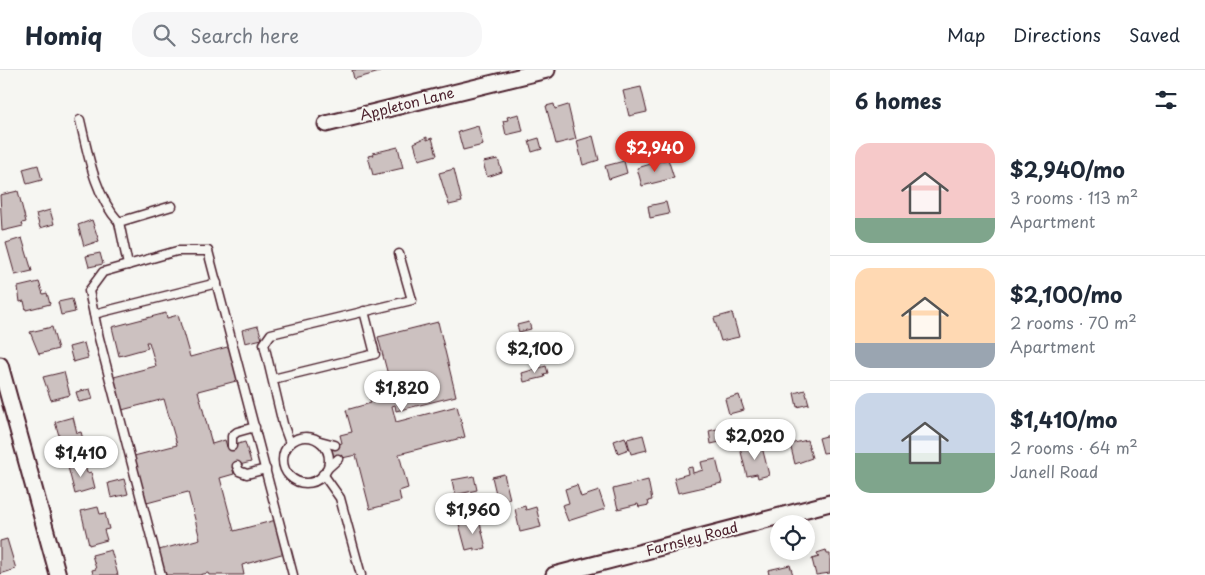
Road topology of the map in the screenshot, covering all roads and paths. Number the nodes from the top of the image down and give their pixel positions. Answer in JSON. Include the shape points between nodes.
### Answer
{"nodes":[{"id":1,"x":547,"y":70,"type":"edge"},
{"id":2,"x":80,"y":120,"type":"dead end"},
{"id":3,"x":326,"y":124,"type":"dead end"},
{"id":4,"x":172,"y":206,"type":"dead end"},
{"id":5,"x":119,"y":222,"type":"junction"},
{"id":6,"x":399,"y":254,"type":"dead end"},
{"id":7,"x":128,"y":265,"type":"junction"},
{"id":8,"x":217,"y":283,"type":"junction"},
{"id":9,"x":364,"y":311,"type":"junction"},
{"id":10,"x":94,"y":314,"type":"junction"},
{"id":11,"x":0,"y":365,"type":"edge"},
{"id":12,"x":273,"y":380,"type":"junction"},
{"id":13,"x":255,"y":427,"type":"junction"},
{"id":14,"x":319,"y":441,"type":"junction"},
{"id":15,"x":290,"y":443,"type":"junction"},
{"id":16,"x":335,"y":445,"type":"dead end"},
{"id":17,"x":232,"y":446,"type":"dead end"},
{"id":18,"x":338,"y":459,"type":"dead end"},
{"id":19,"x":237,"y":466,"type":"dead end"},
{"id":20,"x":266,"y":469,"type":"junction"},
{"id":21,"x":325,"y":471,"type":"junction"},
{"id":22,"x":830,"y":503,"type":"edge"},
{"id":23,"x":58,"y":575,"type":"edge"},
{"id":24,"x":161,"y":575,"type":"edge"},
{"id":25,"x":293,"y":575,"type":"edge"},
{"id":26,"x":361,"y":575,"type":"edge"},
{"id":27,"x":554,"y":575,"type":"edge"}],
"edges":[{"from":1,"to":3,"type":"street","name":"Appleton Lane"},
{"from":2,"to":5,"type":"lane","via":[[95,175],[109,211]]},
{"from":4,"to":5,"type":"lane"},
{"from":5,"to":7,"type":"lane"},
{"from":6,"to":9,"type":"lane","via":[[412,300]]},
{"from":7,"to":8,"type":"lane","via":[[176,251],[208,251]]},
{"from":7,"to":10,"type":"lane","via":[[103,272],[89,291]]},
{"from":8,"to":10,"type":"lane"},
{"from":8,"to":13,"type":"lane"},
{"from":9,"to":12,"type":"lane","via":[[271,334],[264,344]]},
{"from":9,"to":12,"type":"lane","via":[[375,354]]},
{"from":10,"to":24,"type":"lane"},
{"from":11,"to":23,"type":"street"},
{"from":12,"to":15,"type":"lane"},
{"from":13,"to":17,"type":"lane","via":[[232,436]]},
{"from":13,"to":20,"type":"lane"},
{"from":14,"to":15,"type":"lane","via":[[304,436]]},
{"from":14,"to":16,"type":"lane"},
{"from":14,"to":21,"type":"lane","via":[[328,453]]},
{"from":15,"to":21,"type":"lane","via":[[283,456],[289,476],[310,482]]},
{"from":18,"to":21,"type":"lane"},
{"from":19,"to":20,"type":"lane","via":[[239,471],[247,474]]},
{"from":20,"to":25,"type":"lane"},
{"from":21,"to":26,"type":"lane","via":[[340,498]]},
{"from":22,"to":27,"type":"street","name":"Farnsley Road"}]}
